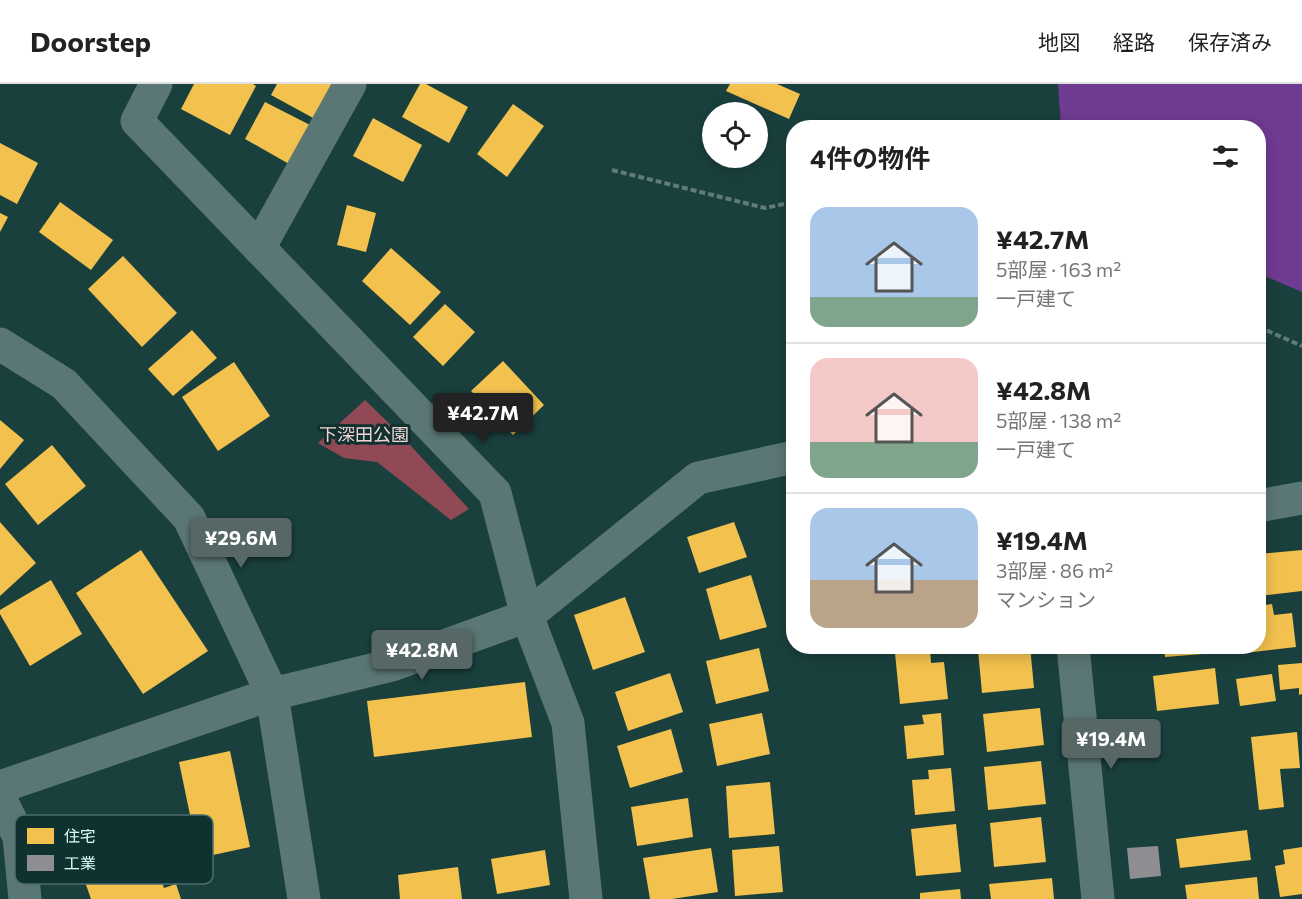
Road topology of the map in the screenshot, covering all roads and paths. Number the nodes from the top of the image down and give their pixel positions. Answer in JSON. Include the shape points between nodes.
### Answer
{"nodes":[{"id":1,"x":156,"y":84,"type":"edge"},
{"id":2,"x":350,"y":84,"type":"edge"},
{"id":3,"x":612,"y":170,"type":"dead end"},
{"id":4,"x":786,"y":204,"type":"edge"},
{"id":5,"x":259,"y":248,"type":"junction"},
{"id":6,"x":1266,"y":331,"type":"edge"},
{"id":7,"x":0,"y":344,"type":"edge"},
{"id":8,"x":1302,"y":346,"type":"edge"},
{"id":9,"x":786,"y":458,"type":"edge"},
{"id":10,"x":1302,"y":498,"type":"edge"},
{"id":11,"x":1266,"y":505,"type":"edge"},
{"id":12,"x":527,"y":616,"type":"junction"},
{"id":13,"x":1074,"y":654,"type":"edge"},
{"id":14,"x":272,"y":694,"type":"junction"},
{"id":15,"x":0,"y":787,"type":"edge"},
{"id":16,"x":0,"y":798,"type":"edge"},
{"id":17,"x":15,"y":829,"type":"edge"},
{"id":18,"x":24,"y":884,"type":"edge"},
{"id":19,"x":25,"y":899,"type":"edge"},
{"id":20,"x":304,"y":899,"type":"edge"},
{"id":21,"x":586,"y":899,"type":"edge"},
{"id":22,"x":1098,"y":899,"type":"edge"}],
"edges":[{"from":1,"to":5,"type":"street","via":[[136,121]]},
{"from":2,"to":5,"type":"street"},
{"from":3,"to":4,"type":"path","via":[[765,208]]},
{"from":5,"to":12,"type":"street","via":[[495,493]]},
{"from":6,"to":8,"type":"path"},
{"from":7,"to":14,"type":"street","via":[[64,384],[189,518]]},
{"from":9,"to":12,"type":"street","via":[[698,478]]},
{"from":10,"to":11,"type":"street"},
{"from":12,"to":14,"type":"street","via":[[392,665]]},
{"from":12,"to":21,"type":"street","via":[[568,723]]},
{"from":13,"to":22,"type":"street"},
{"from":14,"to":15,"type":"street"},
{"from":14,"to":20,"type":"street"},
{"from":16,"to":17,"type":"street"},
{"from":18,"to":19,"type":"street"}]}
